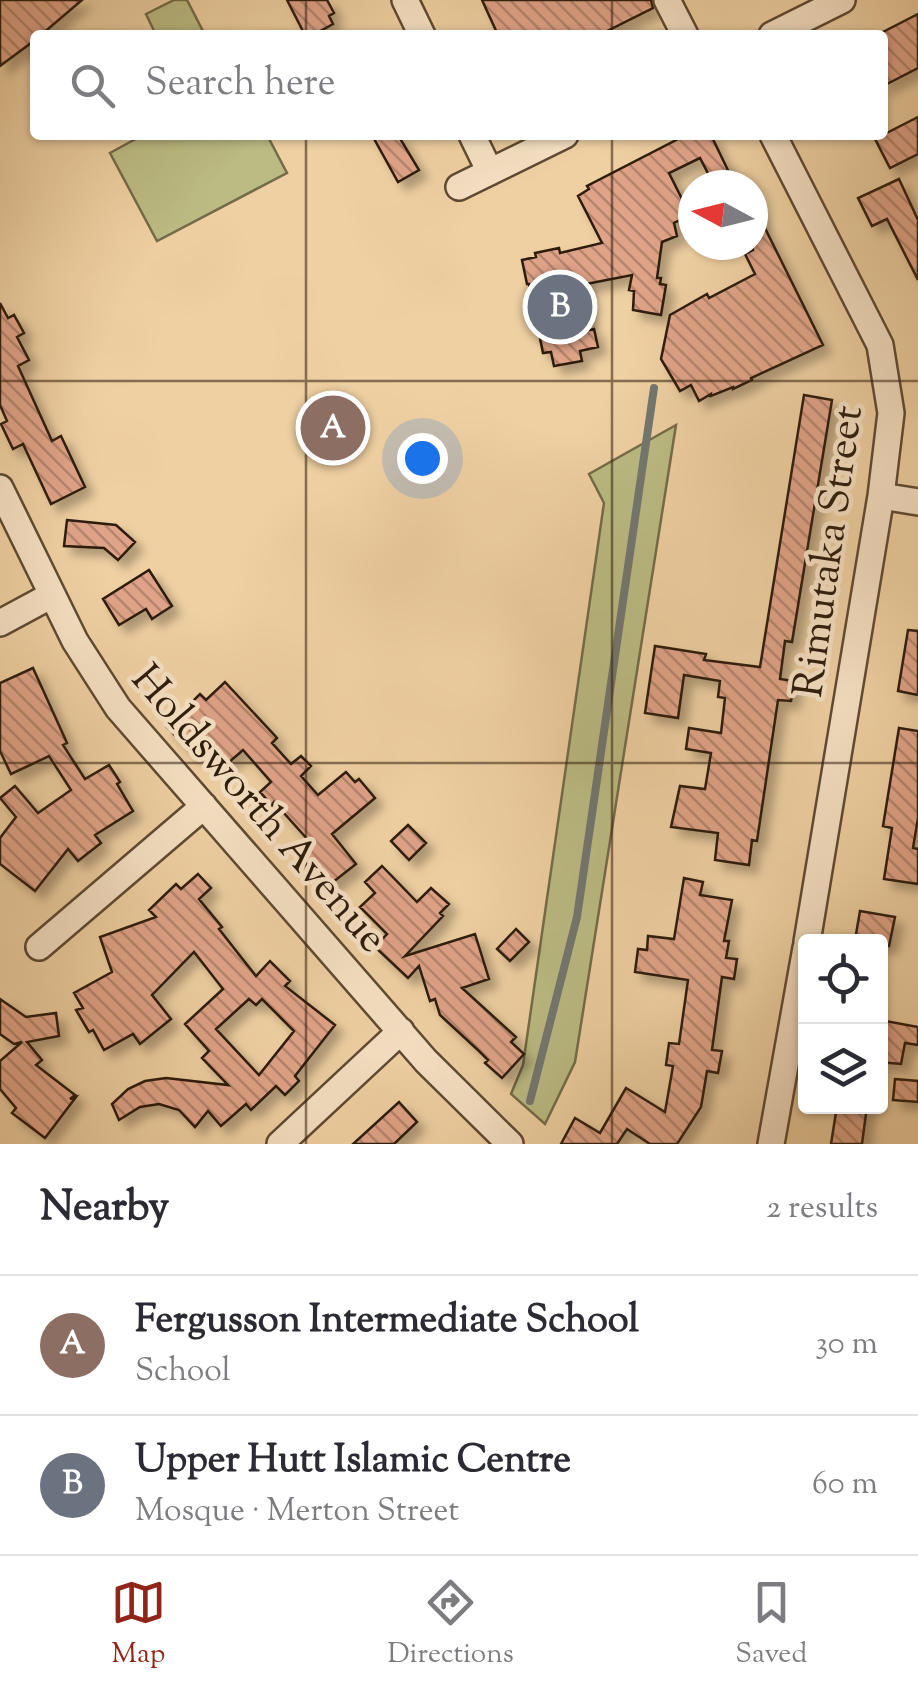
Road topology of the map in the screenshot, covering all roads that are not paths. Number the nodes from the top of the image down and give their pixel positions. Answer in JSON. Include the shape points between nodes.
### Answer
{"nodes":[{"id":1,"x":405,"y":0,"type":"edge"},
{"id":2,"x":666,"y":0,"type":"edge"},
{"id":3,"x":842,"y":0,"type":"edge"},
{"id":4,"x":420,"y":30,"type":"edge"},
{"id":5,"x":683,"y":30,"type":"edge"},
{"id":6,"x":782,"y":30,"type":"edge"},
{"id":7,"x":474,"y":140,"type":"edge"},
{"id":8,"x":555,"y":140,"type":"edge"},
{"id":9,"x":776,"y":140,"type":"edge"},
{"id":10,"x":490,"y":172,"type":"junction"},
{"id":11,"x":459,"y":187,"type":"dead end"},
{"id":12,"x":0,"y":488,"type":"edge"},
{"id":13,"x":881,"y":496,"type":"junction"},
{"id":14,"x":918,"y":502,"type":"edge"},
{"id":15,"x":52,"y":595,"type":"junction"},
{"id":16,"x":0,"y":623,"type":"edge"},
{"id":17,"x":204,"y":806,"type":"junction"},
{"id":18,"x":808,"y":934,"type":"edge"},
{"id":19,"x":38,"y":947,"type":"dead end"},
{"id":20,"x":798,"y":990,"type":"edge"},
{"id":21,"x":401,"y":1031,"type":"junction"},
{"id":22,"x":280,"y":1144,"type":"edge"},
{"id":23,"x":510,"y":1144,"type":"edge"},
{"id":24,"x":771,"y":1144,"type":"edge"}],
"edges":[{"from":1,"to":4,"type":"street"},
{"from":2,"to":5,"type":"street"},
{"from":3,"to":6,"type":"street"},
{"from":7,"to":10,"type":"street"},
{"from":8,"to":10,"type":"street"},
{"from":9,"to":13,"type":"street","name":"Rimutaka Street","via":[[880,345],[891,413]]},
{"from":10,"to":11,"type":"street"},
{"from":12,"to":15,"type":"street","name":"Holdsworth Avenue"},
{"from":13,"to":14,"type":"street"},
{"from":13,"to":18,"type":"street","name":"Rimutaka Street"},
{"from":15,"to":16,"type":"street"},
{"from":15,"to":17,"type":"street","name":"Holdsworth Avenue","via":[[118,708]]},
{"from":17,"to":19,"type":"street"},
{"from":17,"to":21,"type":"street","name":"Holdsworth Avenue"},
{"from":20,"to":24,"type":"street","name":"Rimutaka Street"},
{"from":21,"to":22,"type":"street"},
{"from":21,"to":23,"type":"street","name":"Holdsworth Avenue"}]}
